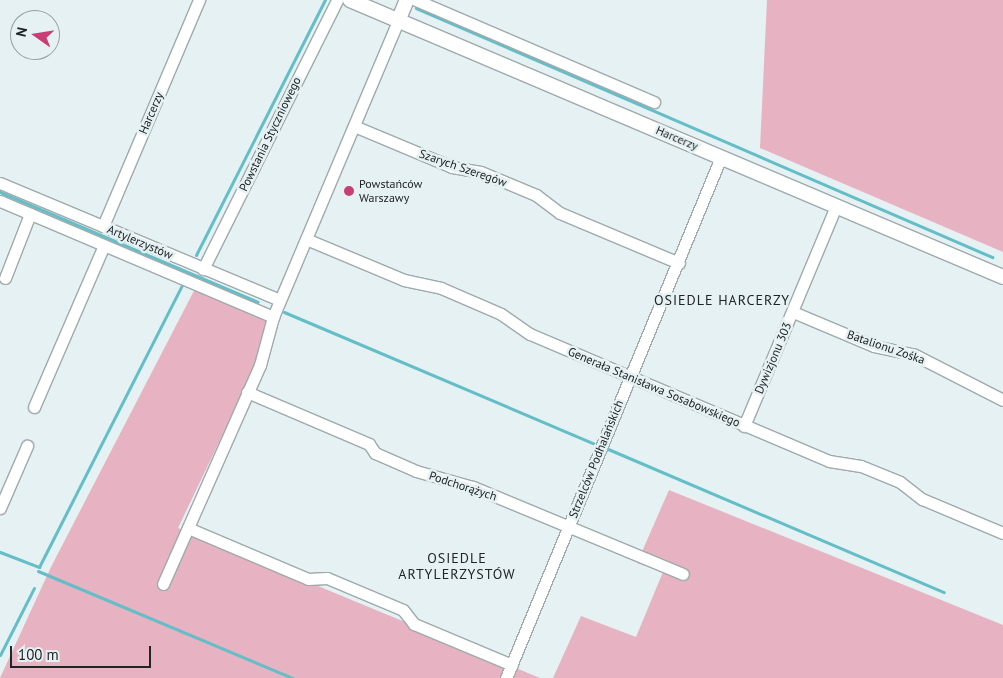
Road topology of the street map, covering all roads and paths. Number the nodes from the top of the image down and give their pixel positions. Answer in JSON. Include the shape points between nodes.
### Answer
{"nodes":[{"id":1,"x":199,"y":0,"type":"edge"},
{"id":2,"x":337,"y":0,"type":"edge"},
{"id":3,"x":350,"y":0,"type":"edge"},
{"id":4,"x":407,"y":0,"type":"edge"},
{"id":5,"x":416,"y":0,"type":"edge"},
{"id":6,"x":398,"y":21,"type":"junction"},
{"id":7,"x":654,"y":102,"type":"dead end"},
{"id":8,"x":354,"y":126,"type":"junction"},
{"id":9,"x":721,"y":157,"type":"junction"},
{"id":10,"x":0,"y":183,"type":"edge"},
{"id":11,"x":0,"y":201,"type":"edge"},
{"id":12,"x":836,"y":206,"type":"junction"},
{"id":13,"x":30,"y":214,"type":"junction"},
{"id":14,"x":102,"y":226,"type":"junction"},
{"id":15,"x":306,"y":239,"type":"junction"},
{"id":16,"x":104,"y":245,"type":"junction"},
{"id":17,"x":679,"y":263,"type":"junction"},
{"id":18,"x":203,"y":269,"type":"junction"},
{"id":19,"x":1003,"y":277,"type":"edge"},
{"id":20,"x":5,"y":278,"type":"dead end"},
{"id":21,"x":280,"y":300,"type":"junction"},
{"id":22,"x":793,"y":312,"type":"junction"},
{"id":23,"x":273,"y":317,"type":"junction"},
{"id":24,"x":629,"y":375,"type":"junction"},
{"id":25,"x":247,"y":392,"type":"junction"},
{"id":26,"x":1003,"y":400,"type":"edge"},
{"id":27,"x":34,"y":407,"type":"dead end"},
{"id":28,"x":744,"y":426,"type":"junction"},
{"id":29,"x":27,"y":446,"type":"dead end"},
{"id":30,"x":0,"y":508,"type":"edge"},
{"id":31,"x":569,"y":526,"type":"junction"},
{"id":32,"x":188,"y":528,"type":"junction"},
{"id":33,"x":1003,"y":533,"type":"edge"},
{"id":34,"x":683,"y":574,"type":"dead end"},
{"id":35,"x":163,"y":584,"type":"dead end"},
{"id":36,"x":512,"y":665,"type":"junction"},
{"id":37,"x":506,"y":678,"type":"edge"}],
"edges":[{"from":1,"to":14,"type":"street","name":"Harcerzy"},
{"from":2,"to":18,"type":"street","name":"Powstania Styczniowego"},
{"from":3,"to":6,"type":"street","name":"Harcerzy"},
{"from":4,"to":6,"type":"street"},
{"from":5,"to":7,"type":"street"},
{"from":6,"to":8,"type":"street"},
{"from":6,"to":9,"type":"street","name":"Harcerzy"},
{"from":8,"to":15,"type":"street"},
{"from":8,"to":17,"type":"street","name":"Szarych Szeregów","via":[[452,167],[481,172],[536,195],[560,212]]},
{"from":9,"to":12,"type":"street","name":"Harcerzy"},
{"from":9,"to":17,"type":"street","name":"Strzelców Podhalańskich"},
{"from":10,"to":14,"type":"street","name":"Artylerzystów"},
{"from":11,"to":13,"type":"street","name":"Artylerzystów"},
{"from":12,"to":19,"type":"street","name":"Harcerzy"},
{"from":12,"to":22,"type":"street","name":"Dywizjonu 303"},
{"from":13,"to":16,"type":"street","name":"Artylerzystów"},
{"from":13,"to":20,"type":"street"},
{"from":14,"to":18,"type":"street","name":"Artylerzystów"},
{"from":15,"to":21,"type":"street"},
{"from":15,"to":24,"type":"street","name":"Generała Stanisława Sosabowskiego","via":[[404,280],[441,288],[501,314],[530,334]]},
{"from":16,"to":23,"type":"street","name":"Artylerzystów"},
{"from":16,"to":27,"type":"street","name":"Artylerzystów"},
{"from":17,"to":24,"type":"street","name":"Strzelców Podhalańskich"},
{"from":18,"to":21,"type":"street","name":"Artylerzystów"},
{"from":21,"to":23,"type":"street"},
{"from":22,"to":26,"type":"street","name":"Batalionu Zośka","via":[[874,346],[913,354]]},
{"from":22,"to":28,"type":"street","name":"Dywizjonu 303"},
{"from":23,"to":25,"type":"street","via":[[271,338]]},
{"from":24,"to":28,"type":"street","name":"Generała Stanisława Sosabowskiego"},
{"from":24,"to":31,"type":"street","name":"Strzelców Podhalańskich"},
{"from":25,"to":31,"type":"street","name":"Podchorążych","via":[[369,444],[375,452],[409,468],[473,487]]},
{"from":25,"to":32,"type":"street"},
{"from":28,"to":33,"type":"street","name":"Generała Stanisława Sosabowskiego","via":[[829,461],[862,466],[900,482],[922,499]]},
{"from":29,"to":30,"type":"street"},
{"from":31,"to":34,"type":"street","name":"Podchorążych"},
{"from":31,"to":36,"type":"street","name":"Strzelców Podhalańskich"},
{"from":32,"to":35,"type":"street"},
{"from":32,"to":36,"type":"street","via":[[308,579],[327,578],[403,610],[414,624]]},
{"from":36,"to":37,"type":"street","name":"Strzelców Podhalańskich"}]}
